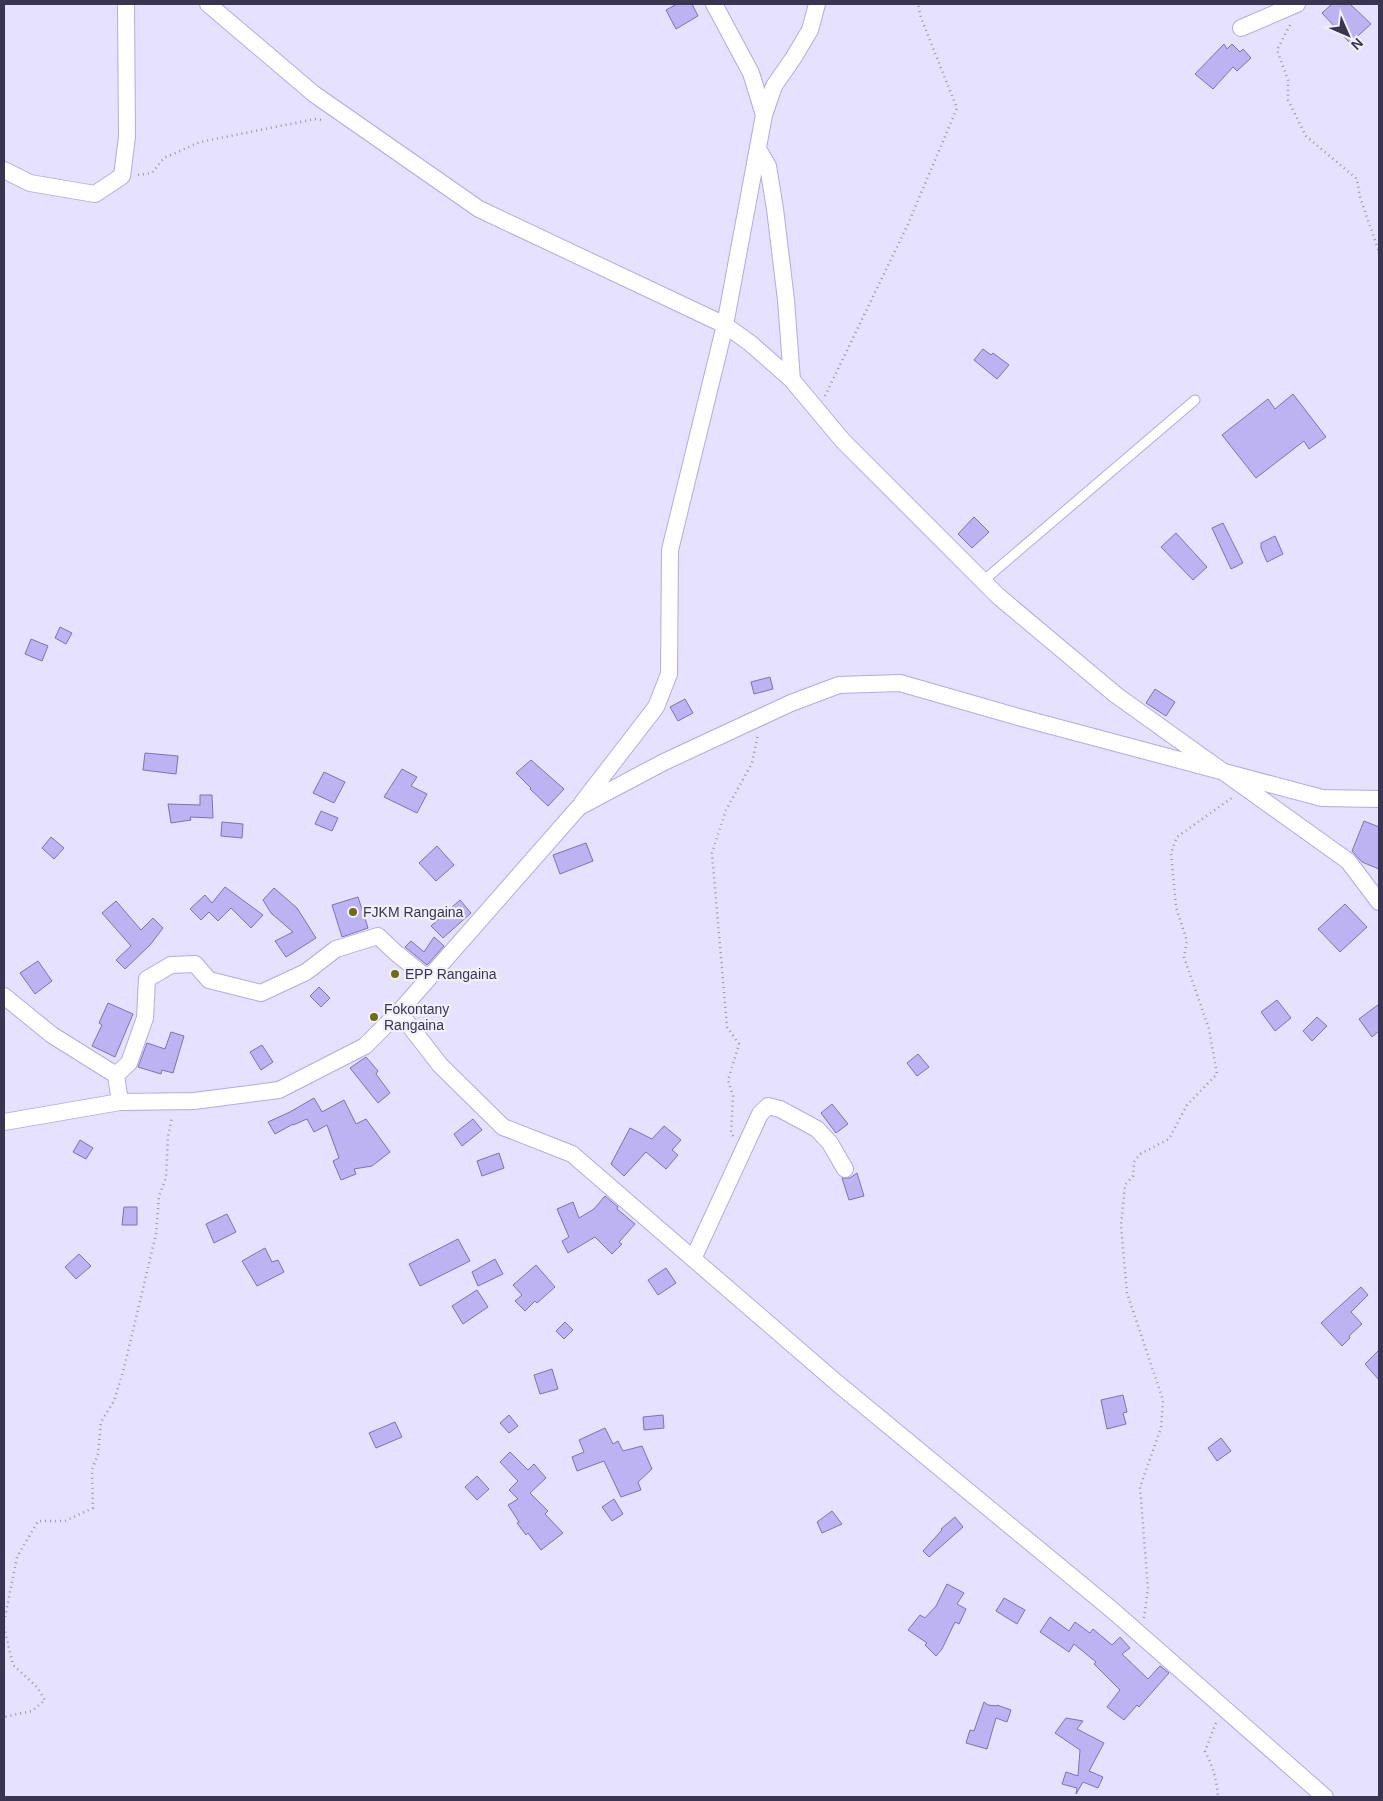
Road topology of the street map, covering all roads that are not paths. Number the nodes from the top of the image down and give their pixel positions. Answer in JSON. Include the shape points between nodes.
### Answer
{"nodes":[{"id":1,"x":126,"y":4,"type":"edge"},
{"id":2,"x":208,"y":4,"type":"edge"},
{"id":3,"x":714,"y":4,"type":"edge"},
{"id":4,"x":817,"y":4,"type":"edge"},
{"id":5,"x":1295,"y":11,"type":"edge"},
{"id":6,"x":1242,"y":28,"type":"dead end"},
{"id":7,"x":764,"y":115,"type":"junction"},
{"id":8,"x":758,"y":149,"type":"junction"},
{"id":9,"x":4,"y":170,"type":"edge"},
{"id":10,"x":725,"y":325,"type":"junction"},
{"id":11,"x":792,"y":380,"type":"junction"},
{"id":12,"x":1195,"y":400,"type":"dead end"},
{"id":13,"x":983,"y":581,"type":"junction"},
{"id":14,"x":1228,"y":774,"type":"junction"},
{"id":15,"x":1379,"y":799,"type":"edge"},
{"id":16,"x":579,"y":807,"type":"junction"},
{"id":17,"x":1379,"y":902,"type":"edge"},
{"id":18,"x":426,"y":980,"type":"junction"},
{"id":19,"x":4,"y":996,"type":"edge"},
{"id":20,"x":399,"y":1012,"type":"junction"},
{"id":21,"x":116,"y":1075,"type":"junction"},
{"id":22,"x":120,"y":1102,"type":"junction"},
{"id":23,"x":4,"y":1122,"type":"edge"},
{"id":24,"x":846,"y":1169,"type":"dead end"},
{"id":25,"x":693,"y":1259,"type":"junction"},
{"id":26,"x":1326,"y":1797,"type":"edge"}],
"edges":[{"from":1,"to":9,"type":"street","via":[[127,137],[122,176],[96,194],[30,183]]},
{"from":2,"to":10,"type":"street","via":[[314,94],[479,209]]},
{"from":3,"to":7,"type":"street","via":[[751,73]]},
{"from":4,"to":7,"type":"street","via":[[810,30],[774,86]]},
{"from":5,"to":6,"type":"street"},
{"from":7,"to":8,"type":"street"},
{"from":8,"to":10,"type":"street"},
{"from":8,"to":11,"type":"street","via":[[768,166],[775,209]]},
{"from":10,"to":11,"type":"street"},
{"from":10,"to":16,"type":"street","via":[[670,550],[670,674],[656,707]]},
{"from":11,"to":13,"type":"street","via":[[843,441]]},
{"from":12,"to":13,"type":"lane"},
{"from":13,"to":14,"type":"street","via":[[1116,695]]},
{"from":14,"to":15,"type":"street","via":[[1322,798]]},
{"from":14,"to":16,"type":"street","via":[[900,683],[839,686],[790,703],[664,762]]},
{"from":14,"to":17,"type":"street","via":[[1348,861]]},
{"from":16,"to":18,"type":"street"},
{"from":18,"to":20,"type":"street"},
{"from":18,"to":21,"type":"street","via":[[378,936],[336,949],[306,972],[261,993],[209,980],[195,964],[171,965],[147,979],[145,1018],[129,1062]]},
{"from":19,"to":21,"type":"street","via":[[52,1035]]},
{"from":20,"to":22,"type":"street","via":[[365,1046],[279,1090],[194,1100]]},
{"from":20,"to":25,"type":"street","via":[[440,1065],[503,1127],[572,1154]]},
{"from":21,"to":22,"type":"street"},
{"from":22,"to":23,"type":"street"},
{"from":24,"to":25,"type":"street","via":[[830,1143],[817,1130],[780,1109],[768,1106],[760,1114]]},
{"from":25,"to":26,"type":"street","via":[[836,1383],[1141,1636]]}]}
